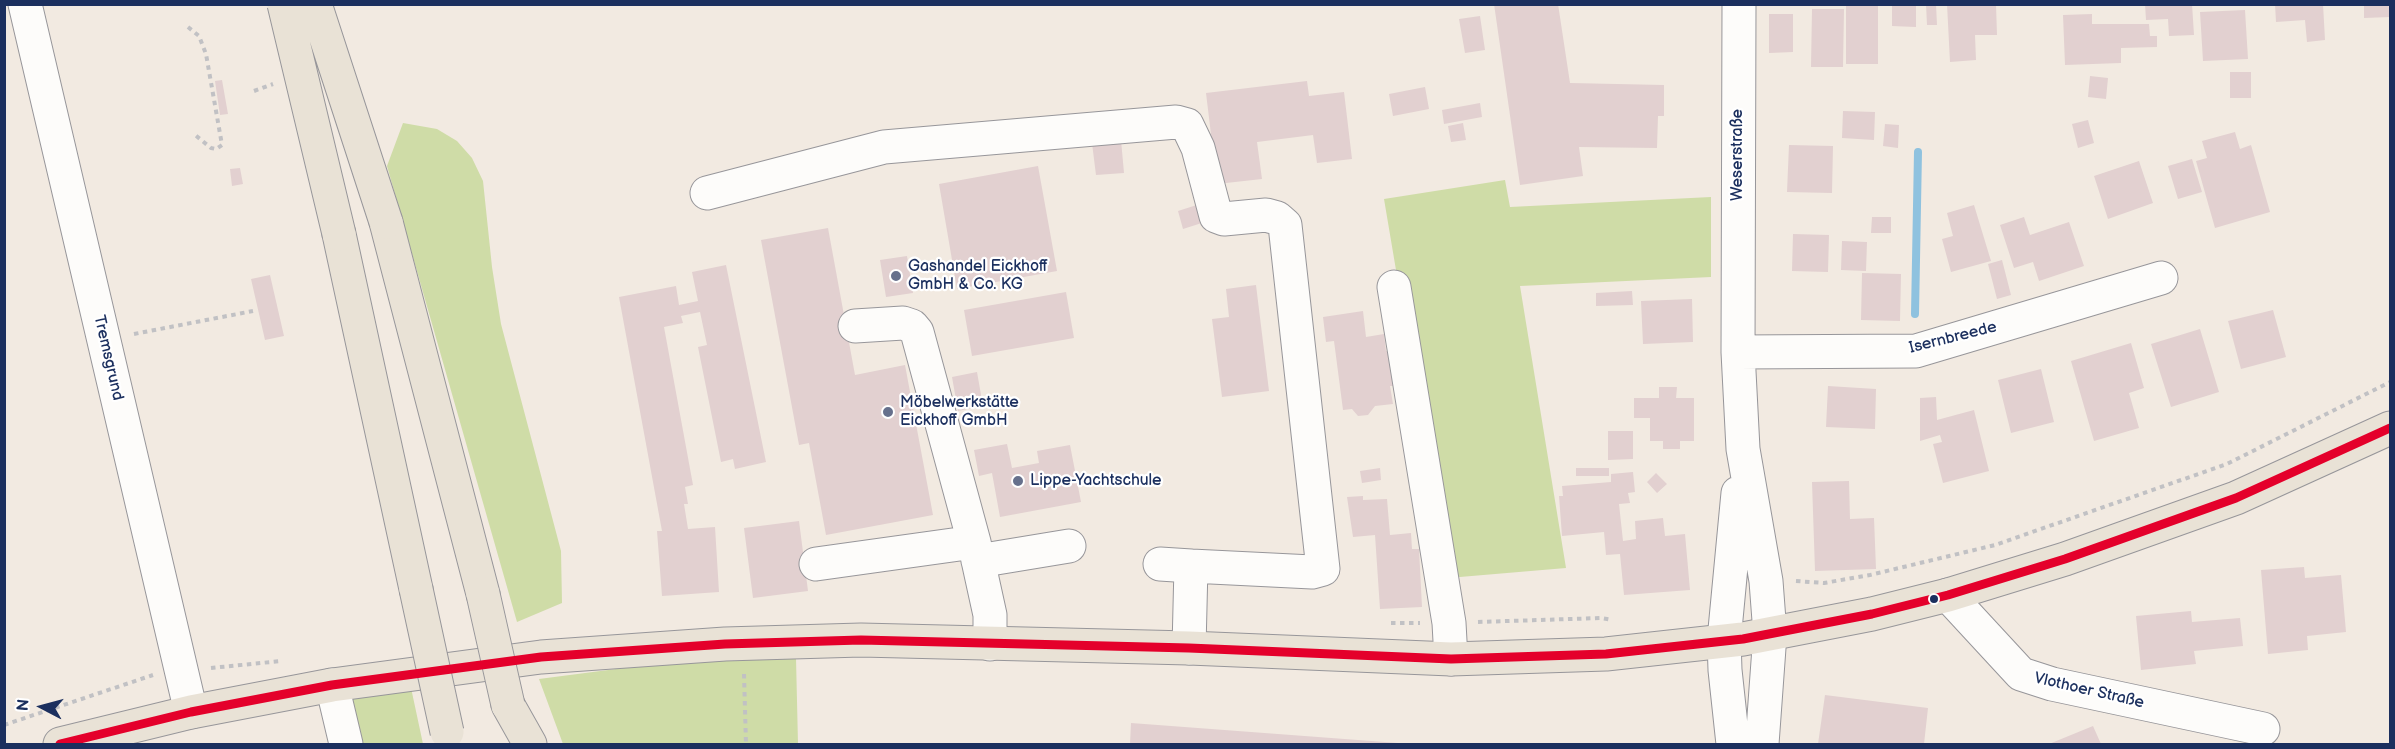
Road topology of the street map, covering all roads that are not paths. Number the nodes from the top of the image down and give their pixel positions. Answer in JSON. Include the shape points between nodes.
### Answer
{"nodes":[{"id":1,"x":25,"y":4,"type":"edge"},
{"id":2,"x":284,"y":4,"type":"edge"},
{"id":3,"x":315,"y":4,"type":"edge"},
{"id":4,"x":1739,"y":4,"type":"edge"},
{"id":5,"x":707,"y":193,"type":"dead end"},
{"id":6,"x":2161,"y":278,"type":"dead end"},
{"id":7,"x":1394,"y":287,"type":"dead end"},
{"id":8,"x":855,"y":326,"type":"dead end"},
{"id":9,"x":1738,"y":352,"type":"junction"},
{"id":10,"x":2391,"y":428,"type":"edge"},
{"id":11,"x":1743,"y":449,"type":"junction"},
{"id":12,"x":1069,"y":546,"type":"dead end"},
{"id":13,"x":976,"y":552,"type":"junction"},
{"id":14,"x":816,"y":564,"type":"dead end"},
{"id":15,"x":1948,"y":595,"type":"junction"},
{"id":16,"x":1770,"y":634,"type":"junction"},
{"id":17,"x":1724,"y":640,"type":"junction"},
{"id":18,"x":990,"y":644,"type":"junction"},
{"id":19,"x":1189,"y":648,"type":"junction"},
{"id":20,"x":1451,"y":659,"type":"junction"},
{"id":21,"x":332,"y":684,"type":"junction"},
{"id":22,"x":508,"y":705,"type":"junction"},
{"id":23,"x":191,"y":712,"type":"junction"},
{"id":24,"x":2263,"y":729,"type":"dead end"},
{"id":25,"x":448,"y":738,"type":"edge"},
{"id":26,"x":72,"y":743,"type":"edge"},
{"id":27,"x":346,"y":744,"type":"edge"},
{"id":28,"x":517,"y":744,"type":"edge"},
{"id":29,"x":530,"y":744,"type":"edge"},
{"id":30,"x":1733,"y":744,"type":"edge"},
{"id":31,"x":1762,"y":744,"type":"edge"}],
"edges":[{"from":1,"to":23,"type":"street","name":"Tremsgrund"},
{"from":2,"to":25,"type":"main road","bridge":true,"via":[[339,234]]},
{"from":3,"to":22,"type":"main road","bridge":true,"via":[[386,222]]},
{"from":4,"to":9,"type":"street","name":"Weserstraße"},
{"from":5,"to":19,"type":"street","via":[[884,147],[1176,122],[1186,125],[1198,148],[1216,216],[1224,219],[1266,215],[1285,225],[1323,569],[1312,572],[1176,565]]},
{"from":6,"to":9,"type":"street","name":"Isernbreede","via":[[1916,351]]},
{"from":7,"to":20,"type":"street","via":[[1449,623]]},
{"from":8,"to":13,"type":"street","via":[[903,323],[916,332]]},
{"from":9,"to":11,"type":"street","name":"Weserstraße"},
{"from":10,"to":15,"type":"main road","via":[[2236,498],[2065,559]]},
{"from":11,"to":16,"type":"street","name":"Weserstraße","via":[[1766,581]]},
{"from":11,"to":17,"type":"street","name":"Weserstraße"},
{"from":12,"to":13,"type":"street"},
{"from":13,"to":14,"type":"street"},
{"from":13,"to":18,"type":"street","via":[[990,615]]},
{"from":15,"to":16,"type":"main road"},
{"from":15,"to":24,"type":"street","name":"Vlothoer Straße","via":[[2021,674]]},
{"from":16,"to":17,"type":"main road"},
{"from":16,"to":31,"type":"street","name":"Weserstraße"},
{"from":17,"to":20,"type":"main road","via":[[1606,654]]},
{"from":17,"to":30,"type":"street","name":"Weserstraße"},
{"from":18,"to":19,"type":"main road"},
{"from":18,"to":21,"type":"main road","via":[[861,640],[748,644],[541,657]]},
{"from":19,"to":20,"type":"main road"},
{"from":21,"to":23,"type":"main road"},
{"from":21,"to":27,"type":"street"},
{"from":22,"to":28,"type":"main road"},
{"from":22,"to":29,"type":"main road"},
{"from":23,"to":26,"type":"main road"}]}
